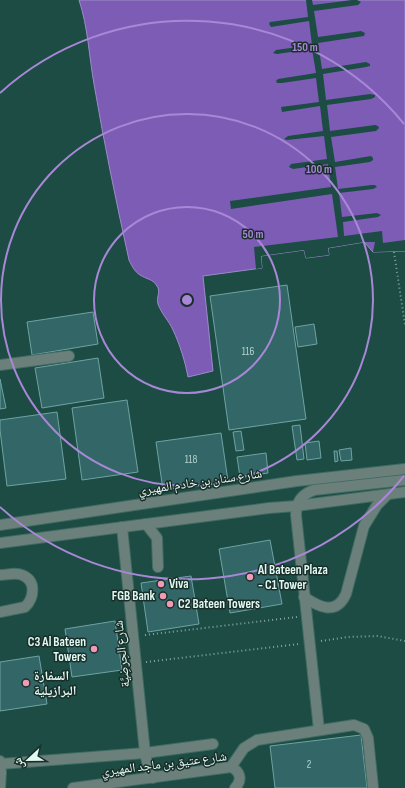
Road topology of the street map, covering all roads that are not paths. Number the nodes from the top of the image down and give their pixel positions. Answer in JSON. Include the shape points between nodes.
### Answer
{"nodes":[{"id":1,"x":69,"y":356,"type":"dead end"},
{"id":2,"x":0,"y":365,"type":"edge"},
{"id":3,"x":405,"y":469,"type":"edge"},
{"id":4,"x":405,"y":480,"type":"edge"},
{"id":5,"x":405,"y":492,"type":"edge"},
{"id":6,"x":386,"y":495,"type":"junction"},
{"id":7,"x":296,"y":506,"type":"junction"},
{"id":8,"x":170,"y":520,"type":"junction"},
{"id":9,"x":146,"y":524,"type":"junction"},
{"id":10,"x":0,"y":525,"type":"edge"},
{"id":11,"x":122,"y":527,"type":"junction"},
{"id":12,"x":157,"y":538,"type":"junction"},
{"id":13,"x":0,"y":543,"type":"edge"},
{"id":14,"x":158,"y":567,"type":"dead end"},
{"id":15,"x":0,"y":575,"type":"edge"},
{"id":16,"x":304,"y":597,"type":"junction"},
{"id":17,"x":0,"y":612,"type":"edge"},
{"id":18,"x":319,"y":730,"type":"junction"},
{"id":19,"x":213,"y":744,"type":"dead end"},
{"id":20,"x":145,"y":753,"type":"junction"},
{"id":21,"x":0,"y":761,"type":"edge"},
{"id":22,"x":0,"y":764,"type":"edge"},
{"id":23,"x":230,"y":767,"type":"junction"},
{"id":24,"x":153,"y":778,"type":"junction"},
{"id":25,"x":373,"y":787,"type":"dead end"},
{"id":26,"x":0,"y":788,"type":"edge"},
{"id":27,"x":73,"y":788,"type":"edge"},
{"id":28,"x":235,"y":788,"type":"edge"}],
"edges":[{"from":1,"to":2,"type":"street"},
{"from":3,"to":10,"type":"street","name":"شارع سنان بن خادم المهيري","via":[[297,481]]},
{"from":4,"to":7,"type":"street","via":[[314,490],[306,493]]},
{"from":5,"to":6,"type":"street"},
{"from":6,"to":7,"type":"street"},
{"from":6,"to":16,"type":"street","via":[[364,526],[346,594],[341,602],[333,607],[323,608]]},
{"from":7,"to":8,"type":"street"},
{"from":7,"to":16,"type":"street"},
{"from":8,"to":9,"type":"street"},
{"from":8,"to":12,"type":"street"},
{"from":9,"to":11,"type":"street"},
{"from":9,"to":12,"type":"street"},
{"from":11,"to":13,"type":"street"},
{"from":11,"to":20,"type":"street","name":"شارع الحِرضِيَّة"},
{"from":12,"to":14,"type":"street"},
{"from":15,"to":17,"type":"street","via":[[23,575],[31,584],[32,597],[25,607]]},
{"from":16,"to":18,"type":"street"},
{"from":18,"to":23,"type":"street","via":[[253,742],[244,748]]},
{"from":18,"to":25,"type":"street","via":[[354,725],[364,729],[368,738]]},
{"from":19,"to":20,"type":"street"},
{"from":20,"to":22,"type":"street"},
{"from":20,"to":24,"type":"street","name":"شارع الحِرضِيَّة"},
{"from":21,"to":22,"type":"street"},
{"from":22,"to":26,"type":"street"},
{"from":23,"to":24,"type":"street","name":"شارع عتيق بن ماجد المهيري"},
{"from":23,"to":28,"type":"street","name":"شارع عتيق بن ماجد المهيري","via":[[240,776]]},
{"from":24,"to":27,"type":"street","name":"شارع عتيق بن ماجد المهيري"}]}
